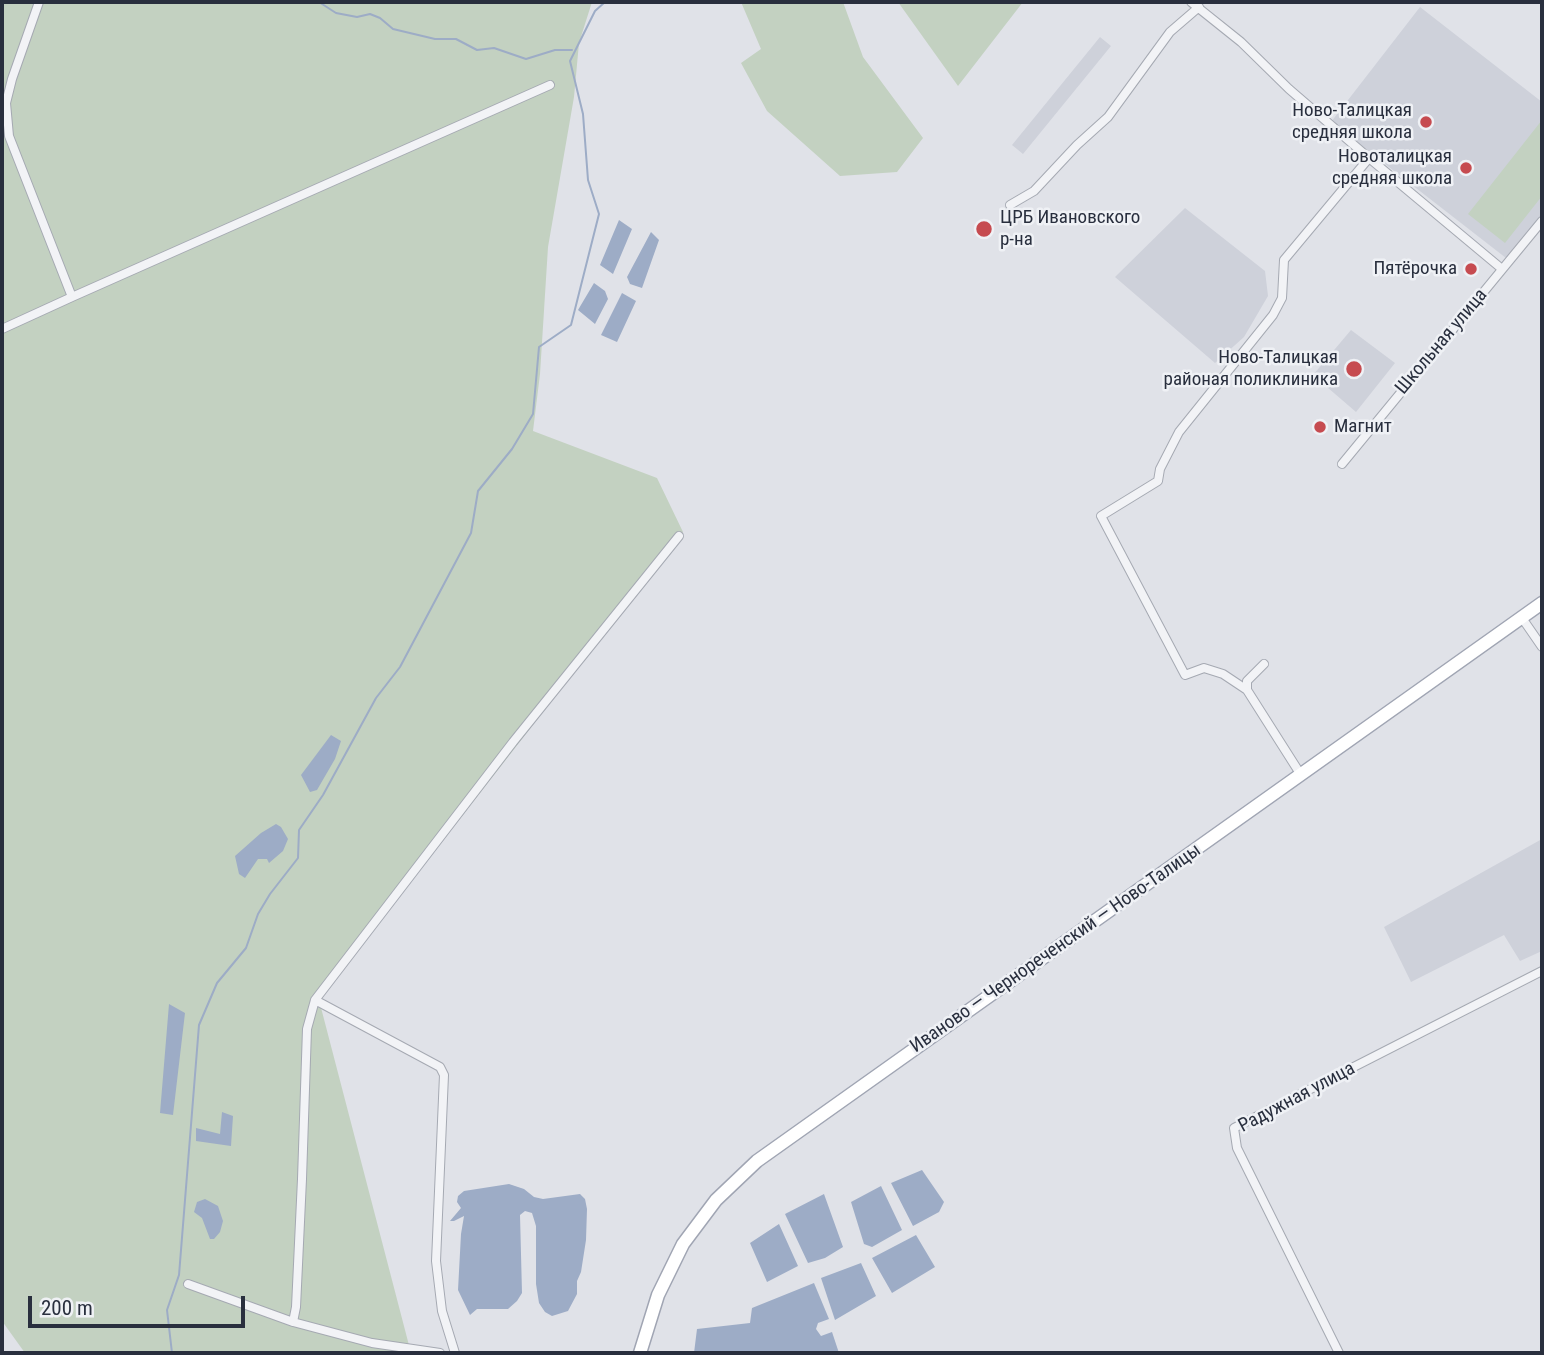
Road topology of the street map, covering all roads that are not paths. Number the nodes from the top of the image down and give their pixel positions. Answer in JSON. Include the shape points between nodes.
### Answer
{"nodes":[{"id":1,"x":38,"y":2,"type":"edge"},
{"id":2,"x":1195,"y":4,"type":"edge"},
{"id":3,"x":550,"y":85,"type":"dead end"},
{"id":4,"x":1369,"y":158,"type":"junction"},
{"id":5,"x":1010,"y":205,"type":"dead end"},
{"id":6,"x":1542,"y":222,"type":"edge"},
{"id":7,"x":1502,"y":269,"type":"junction"},
{"id":8,"x":72,"y":297,"type":"junction"},
{"id":9,"x":2,"y":329,"type":"edge"},
{"id":10,"x":1342,"y":464,"type":"dead end"},
{"id":11,"x":679,"y":536,"type":"dead end"},
{"id":12,"x":1542,"y":603,"type":"edge"},
{"id":13,"x":1522,"y":618,"type":"junction"},
{"id":14,"x":1542,"y":647,"type":"edge"},
{"id":15,"x":1264,"y":664,"type":"dead end"},
{"id":16,"x":1247,"y":691,"type":"junction"},
{"id":17,"x":1301,"y":775,"type":"junction"},
{"id":18,"x":1542,"y":971,"type":"edge"},
{"id":19,"x":315,"y":1000,"type":"junction"},
{"id":20,"x":188,"y":1284,"type":"dead end"},
{"id":21,"x":293,"y":1322,"type":"junction"},
{"id":22,"x":440,"y":1353,"type":"edge"},
{"id":23,"x":455,"y":1353,"type":"edge"},
{"id":24,"x":640,"y":1353,"type":"edge"},
{"id":25,"x":1339,"y":1353,"type":"edge"}],
"edges":[{"from":1,"to":8,"type":"street","via":[[6,103],[9,136]]},
{"from":2,"to":4,"type":"street"},
{"from":2,"to":5,"type":"street","via":[[1108,117],[1034,191]]},
{"from":3,"to":8,"type":"street"},
{"from":4,"to":7,"type":"street"},
{"from":4,"to":16,"type":"street","via":[[1284,260],[1282,298],[1273,314],[1179,432],[1158,481],[1101,516],[1185,675],[1204,668],[1223,674]]},
{"from":6,"to":7,"type":"street","name":"Школьная улица"},
{"from":7,"to":10,"type":"street","name":"Школьная улица"},
{"from":8,"to":9,"type":"street"},
{"from":11,"to":19,"type":"street","via":[[513,741]]},
{"from":12,"to":13,"type":"main road","name":"Иваново — Чернореченский — Ново-Талицы"},
{"from":13,"to":14,"type":"street"},
{"from":13,"to":17,"type":"main road","name":"Иваново — Чернореченский — Ново-Талицы"},
{"from":15,"to":16,"type":"street","via":[[1247,681]]},
{"from":16,"to":17,"type":"street"},
{"from":17,"to":24,"type":"main road","name":"Иваново — Чернореченский — Ново-Талицы","via":[[743,1172],[683,1244],[658,1295]]},
{"from":18,"to":25,"type":"street","name":"Радужная улица","via":[[1234,1128],[1237,1148]]},
{"from":19,"to":21,"type":"street","via":[[307,1029]]},
{"from":19,"to":23,"type":"street","via":[[440,1067],[444,1075],[436,1262],[442,1311]]},
{"from":20,"to":21,"type":"street"},
{"from":21,"to":22,"type":"street","via":[[372,1343]]}]}
